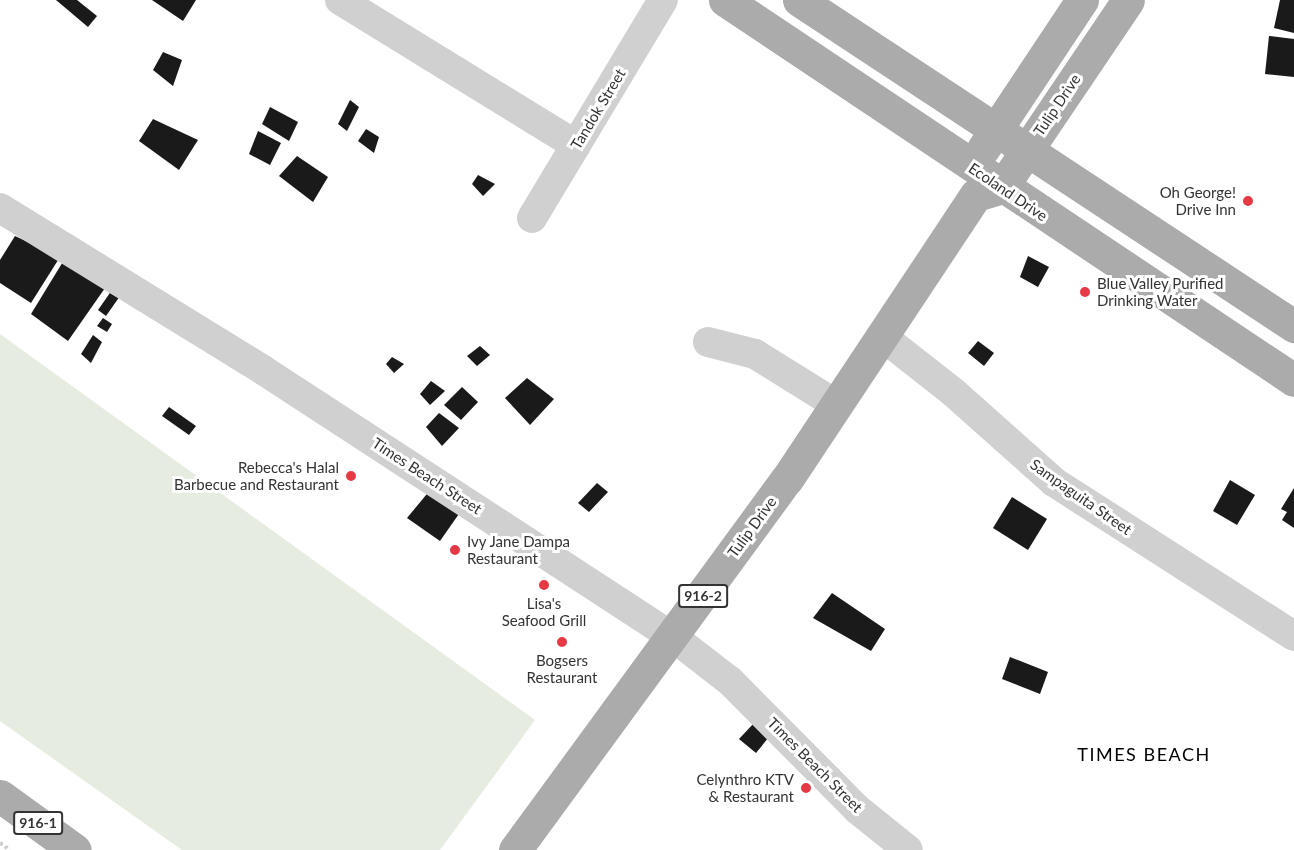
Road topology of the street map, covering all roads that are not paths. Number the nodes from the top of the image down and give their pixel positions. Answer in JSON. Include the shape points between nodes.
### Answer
{"nodes":[{"id":1,"x":340,"y":0,"type":"edge"},
{"id":2,"x":663,"y":0,"type":"edge"},
{"id":3,"x":725,"y":0,"type":"edge"},
{"id":4,"x":799,"y":0,"type":"edge"},
{"id":5,"x":1082,"y":0,"type":"edge"},
{"id":6,"x":1128,"y":0,"type":"edge"},
{"id":7,"x":996,"y":130,"type":"junction"},
{"id":8,"x":576,"y":145,"type":"junction"},
{"id":9,"x":1027,"y":152,"type":"junction"},
{"id":10,"x":983,"y":183,"type":"junction"},
{"id":11,"x":0,"y":208,"type":"edge"},
{"id":12,"x":532,"y":218,"type":"dead end"},
{"id":13,"x":1294,"y":326,"type":"edge"},
{"id":14,"x":883,"y":337,"type":"junction"},
{"id":15,"x":708,"y":342,"type":"dead end"},
{"id":16,"x":1294,"y":380,"type":"edge"},
{"id":17,"x":837,"y":405,"type":"junction"},
{"id":18,"x":1294,"y":636,"type":"edge"},
{"id":19,"x":673,"y":637,"type":"junction"},
{"id":20,"x":0,"y":796,"type":"edge"},
{"id":21,"x":75,"y":850,"type":"edge"},
{"id":22,"x":515,"y":850,"type":"edge"},
{"id":23,"x":908,"y":850,"type":"edge"}],
"edges":[{"from":1,"to":8,"type":"street"},
{"from":2,"to":8,"type":"street","name":"Tandok Street"},
{"from":3,"to":10,"type":"main road","name":"Ecoland Drive"},
{"from":4,"to":7,"type":"main road"},
{"from":5,"to":7,"type":"main road","name":"Tulip Drive","number":"916-2"},
{"from":6,"to":9,"type":"main road","name":"Tulip Drive","number":"916-2"},
{"from":7,"to":9,"type":"main road"},
{"from":7,"to":10,"type":"main road","name":"Tulip Drive","number":"916-2"},
{"from":8,"to":12,"type":"street","name":"Tandok Street"},
{"from":9,"to":10,"type":"main road","name":"Tulip Drive","number":"916-2"},
{"from":9,"to":13,"type":"main road"},
{"from":10,"to":14,"type":"main road","name":"Tulip Drive","number":"916-2"},
{"from":10,"to":16,"type":"main road","name":"Ecoland Drive"},
{"from":11,"to":19,"type":"street","name":"Times Beach Street","via":[[263,370]]},
{"from":14,"to":17,"type":"main road","name":"Tulip Drive","number":"916-2"},
{"from":14,"to":18,"type":"street","name":"Sampaguita Street","via":[[953,392],[1054,482]]},
{"from":15,"to":17,"type":"street","via":[[755,354]]},
{"from":17,"to":19,"type":"main road","name":"Tulip Drive","number":"916-2"},
{"from":19,"to":22,"type":"main road","name":"Tulip Drive","number":"916-2"},
{"from":19,"to":23,"type":"street","name":"Times Beach Street","via":[[730,681],[857,809]]},
{"from":20,"to":21,"type":"main road","number":"916-1"}]}
